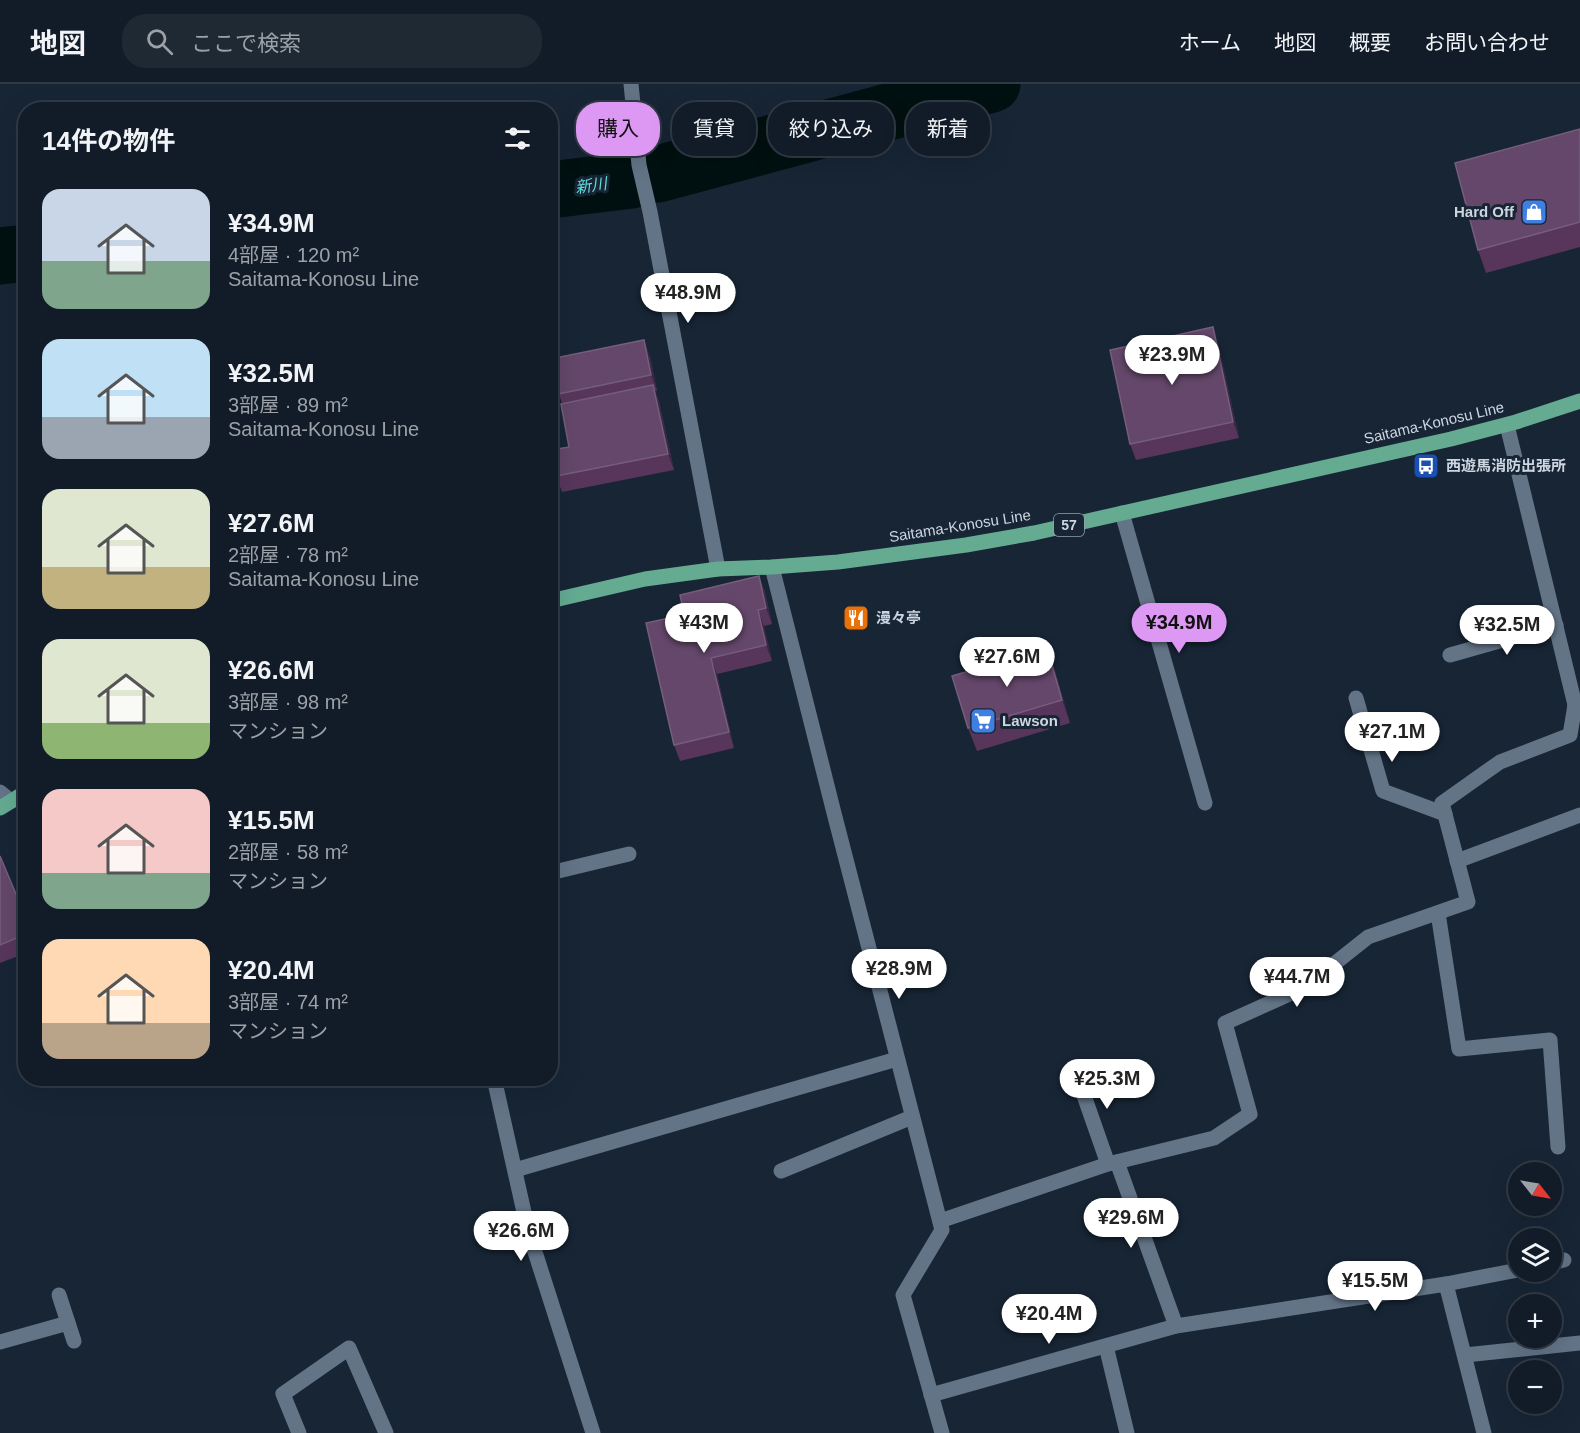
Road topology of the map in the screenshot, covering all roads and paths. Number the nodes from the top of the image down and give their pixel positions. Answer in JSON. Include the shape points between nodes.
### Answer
{"nodes":[{"id":1,"x":631,"y":84,"type":"edge"},
{"id":2,"x":1580,"y":401,"type":"edge"},
{"id":3,"x":1507,"y":425,"type":"junction"},
{"id":4,"x":1122,"y":513,"type":"junction"},
{"id":5,"x":772,"y":567,"type":"junction"},
{"id":6,"x":718,"y":569,"type":"junction"},
{"id":7,"x":558,"y":599,"type":"edge"},
{"id":8,"x":1556,"y":626,"type":"junction"},
{"id":9,"x":1450,"y":655,"type":"dead end"},
{"id":10,"x":1356,"y":698,"type":"dead end"},
{"id":11,"x":1578,"y":705,"type":"edge"},
{"id":12,"x":1205,"y":803,"type":"dead end"},
{"id":13,"x":1445,"y":813,"type":"junction"},
{"id":14,"x":1580,"y":815,"type":"edge"},
{"id":15,"x":629,"y":854,"type":"dead end"},
{"id":16,"x":1457,"y":861,"type":"junction"},
{"id":17,"x":558,"y":871,"type":"edge"},
{"id":18,"x":1438,"y":913,"type":"junction"},
{"id":19,"x":897,"y":1059,"type":"junction"},
{"id":20,"x":1074,"y":1067,"type":"dead end"},
{"id":21,"x":496,"y":1086,"type":"edge"},
{"id":22,"x":912,"y":1118,"type":"junction"},
{"id":23,"x":1558,"y":1147,"type":"dead end"},
{"id":24,"x":1113,"y":1163,"type":"junction"},
{"id":25,"x":515,"y":1170,"type":"junction"},
{"id":26,"x":781,"y":1171,"type":"dead end"},
{"id":27,"x":940,"y":1221,"type":"junction"},
{"id":28,"x":1508,"y":1272,"type":"edge"},
{"id":29,"x":1446,"y":1284,"type":"junction"},
{"id":30,"x":59,"y":1295,"type":"dead end"},
{"id":31,"x":68,"y":1323,"type":"junction"},
{"id":32,"x":1176,"y":1326,"type":"junction"},
{"id":33,"x":74,"y":1341,"type":"dead end"},
{"id":34,"x":0,"y":1342,"type":"edge"},
{"id":35,"x":1580,"y":1343,"type":"edge"},
{"id":36,"x":1106,"y":1346,"type":"junction"},
{"id":37,"x":1465,"y":1355,"type":"junction"},
{"id":38,"x":931,"y":1395,"type":"junction"},
{"id":39,"x":299,"y":1433,"type":"edge"},
{"id":40,"x":386,"y":1433,"type":"edge"},
{"id":41,"x":593,"y":1433,"type":"edge"},
{"id":42,"x":942,"y":1433,"type":"edge"},
{"id":43,"x":1127,"y":1433,"type":"edge"},
{"id":44,"x":1484,"y":1433,"type":"edge"}],
"edges":[{"from":1,"to":6,"type":"street","via":[[639,165]]},
{"from":2,"to":3,"type":"main road","name":"Saitama-Konosu Line","number":"57"},
{"from":3,"to":4,"type":"main road","name":"Saitama-Konosu Line","number":"57"},
{"from":3,"to":8,"type":"street"},
{"from":4,"to":5,"type":"main road","name":"Saitama-Konosu Line","number":"57","via":[[966,545]]},
{"from":4,"to":12,"type":"street"},
{"from":5,"to":6,"type":"main road","name":"Saitama-Konosu Line","number":"57"},
{"from":5,"to":19,"type":"street"},
{"from":6,"to":7,"type":"main road","name":"Saitama-Konosu Line","number":"57","via":[[645,579]]},
{"from":8,"to":9,"type":"street"},
{"from":8,"to":11,"type":"street"},
{"from":10,"to":13,"type":"street","via":[[1383,791]]},
{"from":11,"to":13,"type":"street","via":[[1569,735],[1500,762],[1442,803]]},
{"from":13,"to":16,"type":"street"},
{"from":14,"to":16,"type":"street"},
{"from":15,"to":17,"type":"street"},
{"from":16,"to":18,"type":"street","via":[[1468,902]]},
{"from":18,"to":23,"type":"street","via":[[1459,1049],[1551,1040]]},
{"from":18,"to":24,"type":"street","via":[[1368,937],[1305,987],[1225,1023],[1250,1114],[1214,1138]]},
{"from":19,"to":22,"type":"street"},
{"from":19,"to":25,"type":"street"},
{"from":20,"to":24,"type":"street"},
{"from":21,"to":25,"type":"street"},
{"from":22,"to":26,"type":"street"},
{"from":22,"to":27,"type":"street"},
{"from":24,"to":27,"type":"street"},
{"from":24,"to":32,"type":"street"},
{"from":25,"to":41,"type":"street","via":[[528,1230]]},
{"from":27,"to":38,"type":"street","via":[[942,1230],[903,1295]]},
{"from":28,"to":29,"type":"street"},
{"from":29,"to":32,"type":"street"},
{"from":29,"to":37,"type":"street"},
{"from":30,"to":31,"type":"street"},
{"from":31,"to":33,"type":"street"},
{"from":31,"to":34,"type":"street"},
{"from":32,"to":36,"type":"street"},
{"from":35,"to":37,"type":"street"},
{"from":36,"to":38,"type":"street"},
{"from":36,"to":43,"type":"street"},
{"from":37,"to":44,"type":"street"},
{"from":38,"to":42,"type":"street"},
{"from":39,"to":40,"type":"street","via":[[282,1394],[349,1348]]}]}
